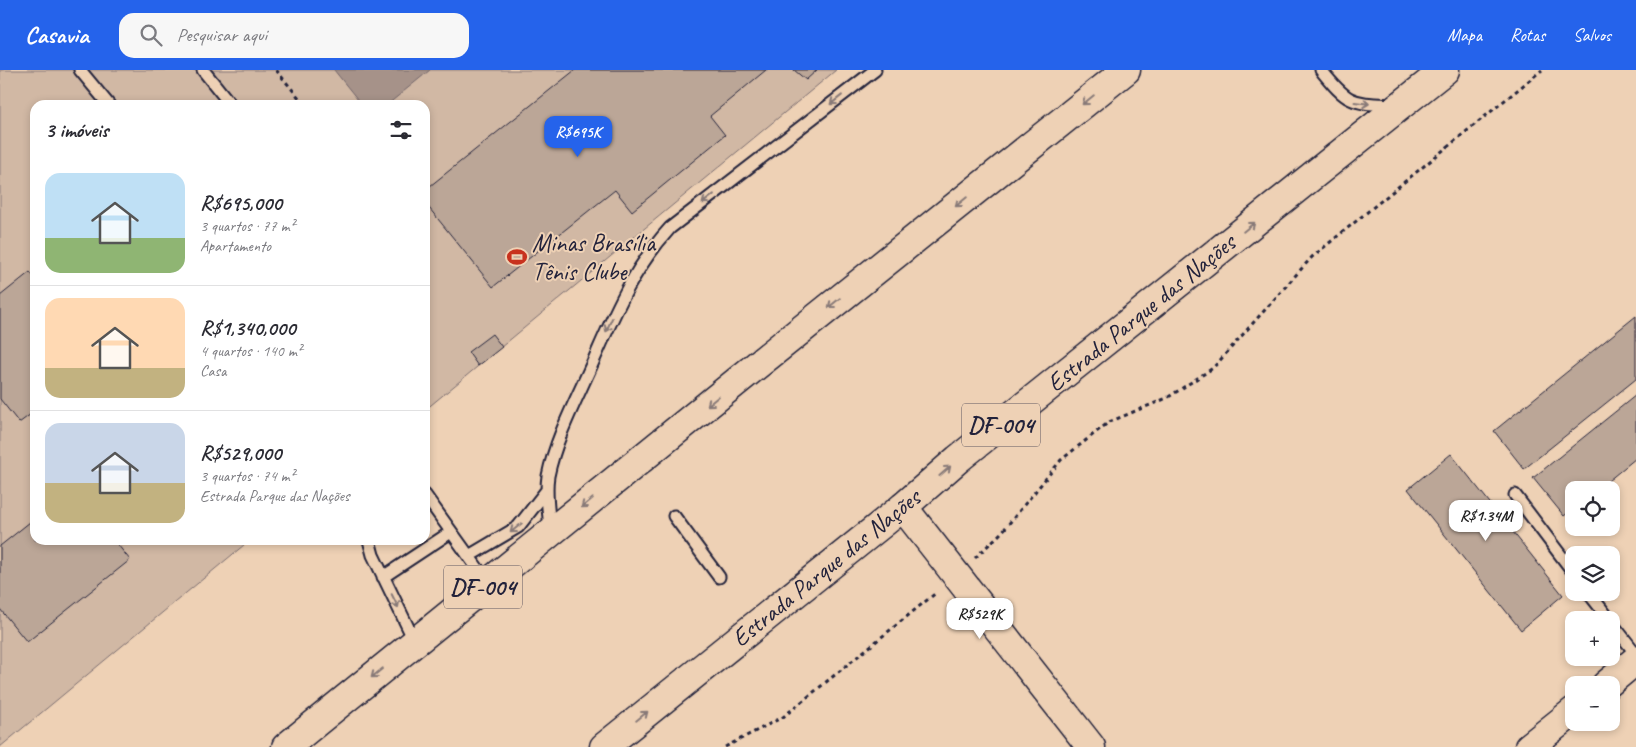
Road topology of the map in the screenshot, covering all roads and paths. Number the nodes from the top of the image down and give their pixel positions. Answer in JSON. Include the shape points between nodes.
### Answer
{"nodes":[{"id":1,"x":80,"y":70,"type":"edge"},
{"id":2,"x":203,"y":70,"type":"edge"},
{"id":3,"x":276,"y":70,"type":"edge"},
{"id":4,"x":875,"y":70,"type":"edge"},
{"id":5,"x":1126,"y":70,"type":"edge"},
{"id":6,"x":1321,"y":70,"type":"edge"},
{"id":7,"x":1445,"y":70,"type":"edge"},
{"id":8,"x":1542,"y":70,"type":"edge"},
{"id":9,"x":105,"y":100,"type":"edge"},
{"id":10,"x":227,"y":100,"type":"edge"},
{"id":11,"x":301,"y":100,"type":"edge"},
{"id":12,"x":1401,"y":106,"type":"junction"},
{"id":13,"x":547,"y":490,"type":"junction"},
{"id":14,"x":1515,"y":495,"type":"dead end"},
{"id":15,"x":430,"y":501,"type":"edge"},
{"id":16,"x":903,"y":507,"type":"junction"},
{"id":17,"x":674,"y":516,"type":"dead end"},
{"id":18,"x":451,"y":532,"type":"junction"},
{"id":19,"x":550,"y":533,"type":"junction"},
{"id":20,"x":370,"y":545,"type":"edge"},
{"id":21,"x":469,"y":556,"type":"junction"},
{"id":22,"x":1565,"y":561,"type":"edge"},
{"id":23,"x":957,"y":576,"type":"junction"},
{"id":24,"x":383,"y":577,"type":"junction"},
{"id":25,"x":719,"y":577,"type":"dead end"},
{"id":26,"x":488,"y":583,"type":"junction"},
{"id":27,"x":1595,"y":601,"type":"edge"},
{"id":28,"x":1602,"y":611,"type":"edge"},
{"id":29,"x":1620,"y":634,"type":"edge"},
{"id":30,"x":415,"y":642,"type":"junction"},
{"id":31,"x":1636,"y":654,"type":"edge"},
{"id":32,"x":1636,"y":660,"type":"edge"},
{"id":33,"x":1617,"y":676,"type":"edge"},
{"id":34,"x":1565,"y":718,"type":"edge"},
{"id":35,"x":286,"y":747,"type":"edge"},
{"id":36,"x":604,"y":747,"type":"edge"},
{"id":37,"x":725,"y":747,"type":"edge"},
{"id":38,"x":1091,"y":747,"type":"edge"},
{"id":39,"x":1529,"y":747,"type":"edge"}],
"edges":[{"from":1,"to":9,"type":"lane"},
{"from":2,"to":10,"type":"lane"},
{"from":3,"to":11,"type":"path"},
{"from":4,"to":13,"type":"lane","one_way":true,"via":[[670,228],[649,251],[631,279],[570,411],[552,463]]},
{"from":5,"to":19,"type":"main road","number":"DF-004","one_way":true},
{"from":6,"to":12,"type":"lane","one_way":true,"via":[[1344,97],[1354,103]]},
{"from":7,"to":12,"type":"main road","name":"Estrada Parque das Nações","number":"DF-004"},
{"from":8,"to":23,"type":"path","via":[[1312,257],[1213,368],[1167,398],[1109,422],[1061,460],[1002,532]]},
{"from":16,"to":12,"type":"main road","name":"Estrada Parque das Nações","number":"DF-004","one_way":true,"via":[[958,459]]},
{"from":13,"to":19,"type":"lane"},
{"from":13,"to":21,"type":"lane","one_way":true,"via":[[518,527]]},
{"from":14,"to":22,"type":"lane"},
{"from":15,"to":18,"type":"lane"},
{"from":16,"to":23,"type":"main road"},
{"from":36,"to":16,"type":"main road","name":"Estrada Parque das Nações","number":"DF-004","one_way":true},
{"from":17,"to":25,"type":"lane"},
{"from":18,"to":21,"type":"lane"},
{"from":18,"to":24,"type":"lane"},
{"from":19,"to":26,"type":"main road","number":"DF-004"},
{"from":20,"to":24,"type":"lane"},
{"from":21,"to":26,"type":"lane"},
{"from":23,"to":37,"type":"path","via":[[783,718]]},
{"from":23,"to":38,"type":"main road"},
{"from":24,"to":30,"type":"lane","one_way":true},
{"from":26,"to":30,"type":"main road","number":"DF-004"},
{"from":27,"to":28,"type":"lane"},
{"from":29,"to":31,"type":"lane"},
{"from":30,"to":35,"type":"main road","number":"DF-004","one_way":true},
{"from":32,"to":33,"type":"main road"},
{"from":34,"to":39,"type":"main road"}]}
